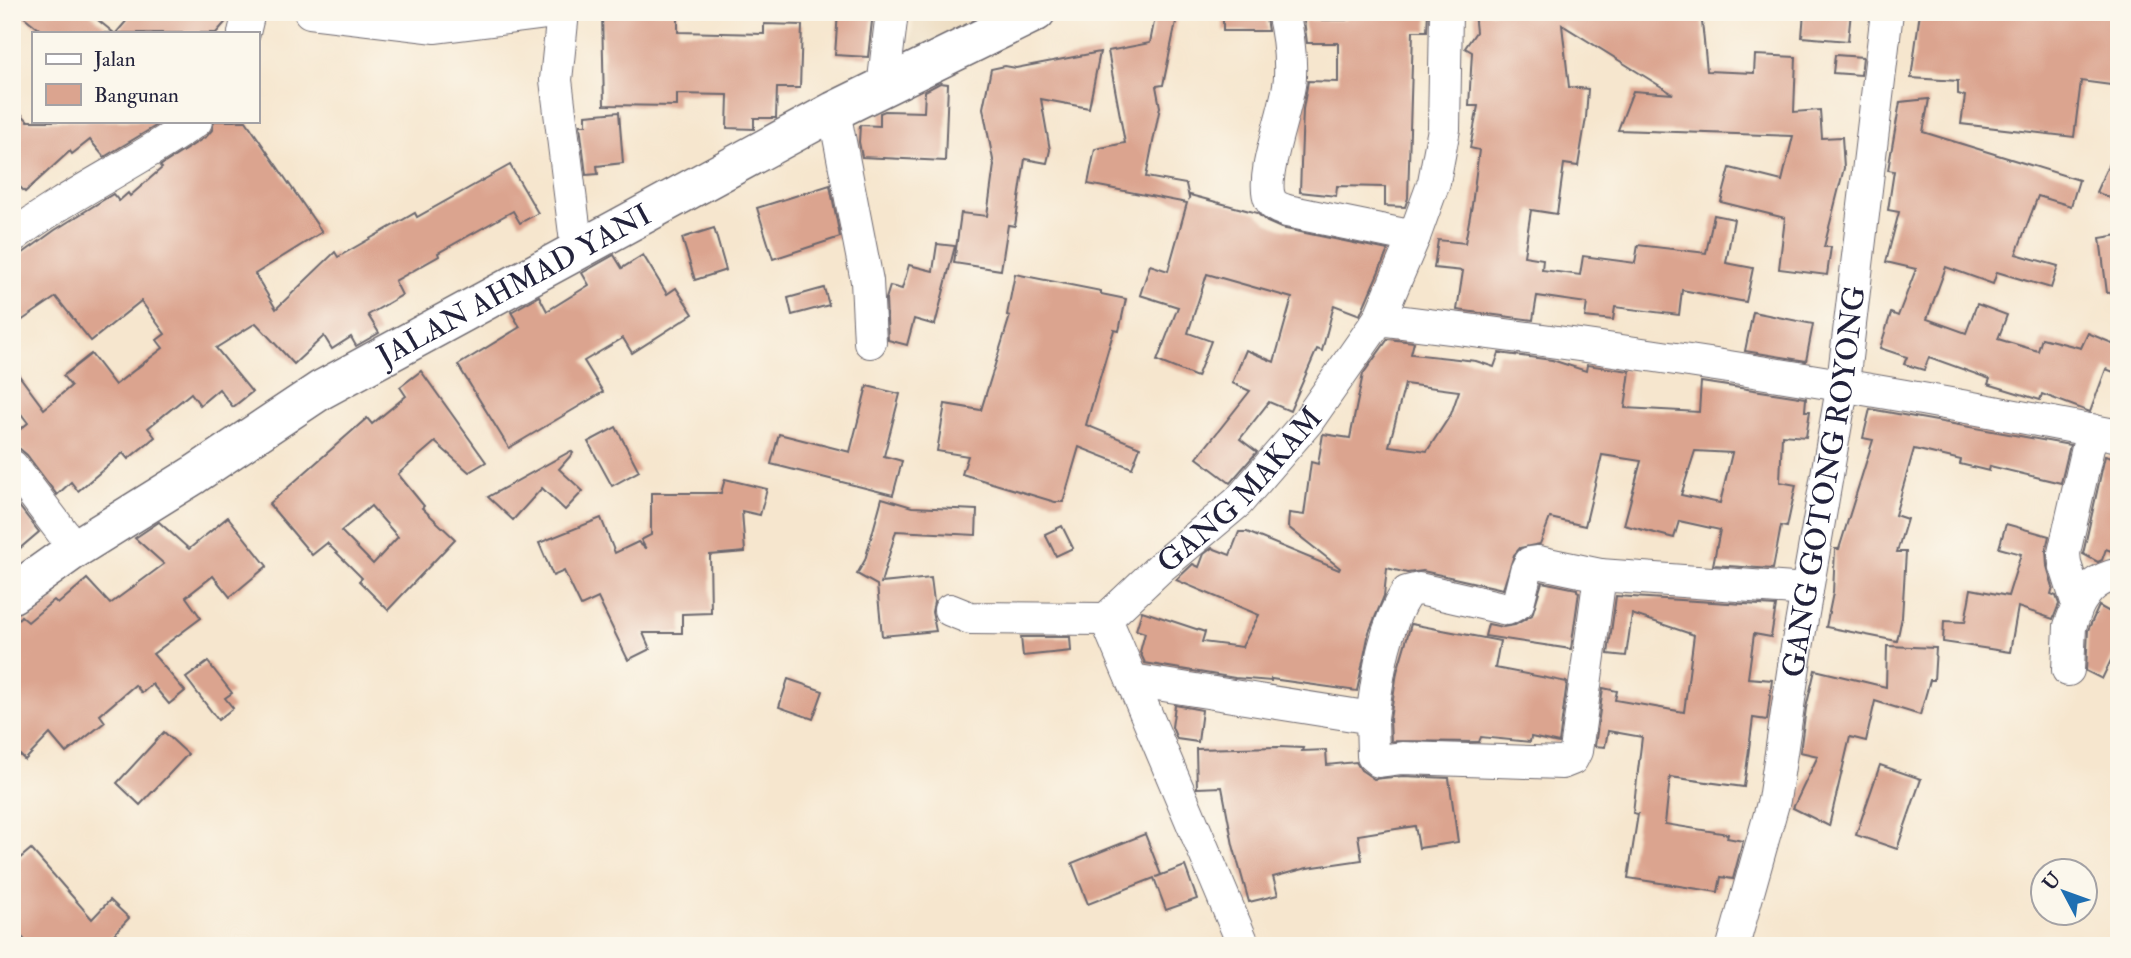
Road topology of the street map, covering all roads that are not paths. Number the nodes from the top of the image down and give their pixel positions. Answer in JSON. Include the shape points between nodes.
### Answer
{"nodes":[{"id":1,"x":249,"y":12,"type":"edge"},
{"id":2,"x":310,"y":12,"type":"edge"},
{"id":3,"x":555,"y":12,"type":"edge"},
{"id":4,"x":562,"y":12,"type":"edge"},
{"id":5,"x":892,"y":12,"type":"edge"},
{"id":6,"x":1036,"y":12,"type":"edge"},
{"id":7,"x":1283,"y":12,"type":"edge"},
{"id":8,"x":1446,"y":12,"type":"edge"},
{"id":9,"x":1887,"y":12,"type":"edge"},
{"id":10,"x":244,"y":32,"type":"edge"},
{"id":11,"x":883,"y":88,"type":"junction"},
{"id":12,"x":834,"y":111,"type":"junction"},
{"id":13,"x":195,"y":122,"type":"edge"},
{"id":14,"x":12,"y":237,"type":"edge"},
{"id":15,"x":1414,"y":237,"type":"junction"},
{"id":16,"x":577,"y":250,"type":"junction"},
{"id":17,"x":1379,"y":318,"type":"junction"},
{"id":18,"x":870,"y":342,"type":"dead end"},
{"id":19,"x":1843,"y":383,"type":"junction"},
{"id":20,"x":2105,"y":433,"type":"edge"},
{"id":21,"x":12,"y":466,"type":"edge"},
{"id":22,"x":75,"y":549,"type":"junction"},
{"id":23,"x":2119,"y":574,"type":"edge"},
{"id":24,"x":1600,"y":575,"type":"junction"},
{"id":25,"x":1807,"y":590,"type":"junction"},
{"id":26,"x":12,"y":594,"type":"edge"},
{"id":27,"x":2078,"y":605,"type":"junction"},
{"id":28,"x":950,"y":610,"type":"dead end"},
{"id":29,"x":1106,"y":619,"type":"junction"},
{"id":30,"x":2068,"y":670,"type":"dead end"},
{"id":31,"x":1132,"y":680,"type":"junction"},
{"id":32,"x":1372,"y":718,"type":"junction"},
{"id":33,"x":1244,"y":946,"type":"edge"},
{"id":34,"x":1733,"y":946,"type":"edge"}],
"edges":[{"from":1,"to":10,"type":"street"},
{"from":2,"to":3,"type":"street","via":[[436,27]]},
{"from":4,"to":16,"type":"street","via":[[556,80]]},
{"from":5,"to":11,"type":"street"},
{"from":6,"to":11,"type":"highway","name":"JALAN AHMAD YANI"},
{"from":7,"to":15,"type":"street","via":[[1290,78],[1269,170],[1268,196],[1274,206],[1287,211]]},
{"from":8,"to":15,"type":"street","name":"GANG MAKAM","via":[[1444,129],[1434,182]]},
{"from":9,"to":19,"type":"street","name":"GANG GOTONG ROYONG"},
{"from":11,"to":12,"type":"highway","name":"JALAN AHMAD YANI"},
{"from":12,"to":16,"type":"highway","name":"JALAN AHMAD YANI"},
{"from":12,"to":18,"type":"street","via":[[867,281]]},
{"from":13,"to":14,"type":"street"},
{"from":15,"to":17,"type":"street","name":"GANG MAKAM"},
{"from":16,"to":22,"type":"highway","name":"JALAN AHMAD YANI","via":[[321,390]]},
{"from":17,"to":19,"type":"street"},
{"from":17,"to":29,"type":"street","name":"GANG MAKAM","via":[[1307,422],[1238,502]]},
{"from":19,"to":20,"type":"street"},
{"from":19,"to":25,"type":"street","name":"GANG GOTONG ROYONG"},
{"from":20,"to":27,"type":"street","via":[[2064,553]]},
{"from":21,"to":22,"type":"street"},
{"from":22,"to":26,"type":"highway","name":"JALAN AHMAD YANI"},
{"from":23,"to":27,"type":"street","via":[[2098,579]]},
{"from":24,"to":25,"type":"street"},
{"from":24,"to":32,"type":"street","via":[[1530,563],[1518,603],[1507,609],[1419,589],[1406,592],[1381,660]]},
{"from":24,"to":32,"type":"street","via":[[1577,751],[1572,759],[1562,763],[1380,761],[1371,747]]},
{"from":25,"to":34,"type":"street","name":"GANG GOTONG ROYONG","via":[[1774,800]]},
{"from":27,"to":30,"type":"street","via":[[2070,626]]},
{"from":28,"to":29,"type":"street","via":[[970,618]]},
{"from":29,"to":31,"type":"street"},
{"from":31,"to":32,"type":"street"},
{"from":31,"to":33,"type":"street"}]}
